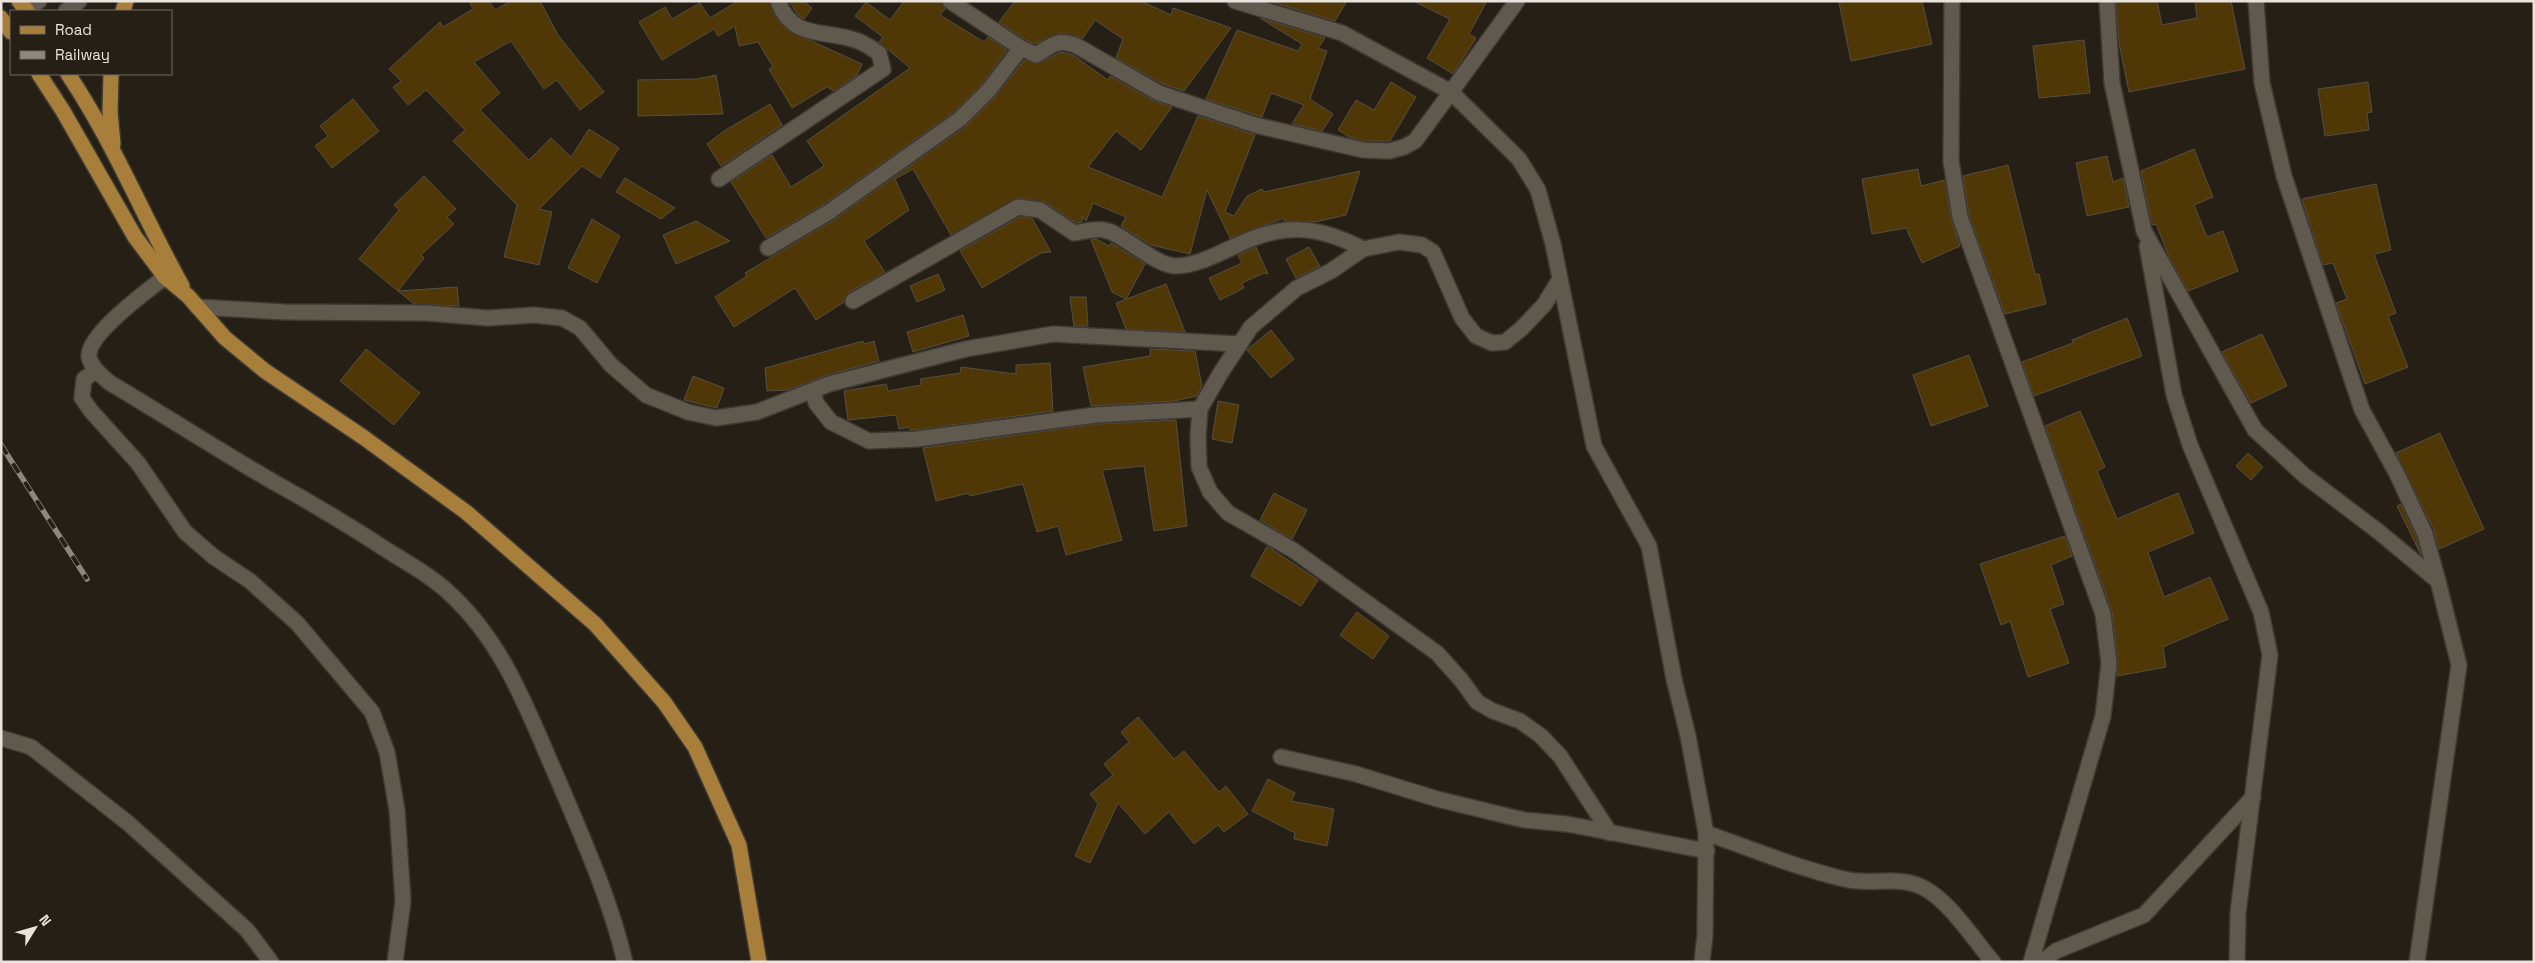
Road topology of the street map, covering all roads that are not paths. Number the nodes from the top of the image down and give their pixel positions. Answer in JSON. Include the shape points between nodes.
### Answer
{"nodes":[{"id":1,"x":39,"y":1,"type":"edge"},
{"id":2,"x":79,"y":1,"type":"edge"},
{"id":3,"x":778,"y":1,"type":"edge"},
{"id":4,"x":950,"y":1,"type":"edge"},
{"id":5,"x":1235,"y":1,"type":"edge"},
{"id":6,"x":1517,"y":1,"type":"edge"},
{"id":7,"x":1952,"y":1,"type":"edge"},
{"id":8,"x":2107,"y":1,"type":"edge"},
{"id":9,"x":2256,"y":1,"type":"edge"},
{"id":10,"x":24,"y":9,"type":"edge"},
{"id":11,"x":67,"y":10,"type":"edge"},
{"id":12,"x":1022,"y":48,"type":"junction"},
{"id":13,"x":40,"y":75,"type":"edge"},
{"id":14,"x":69,"y":75,"type":"edge"},
{"id":15,"x":111,"y":75,"type":"edge"},
{"id":16,"x":1451,"y":92,"type":"junction"},
{"id":17,"x":113,"y":148,"type":"junction"},
{"id":18,"x":719,"y":179,"type":"dead end"},
{"id":19,"x":2144,"y":231,"type":"junction"},
{"id":20,"x":768,"y":248,"type":"dead end"},
{"id":21,"x":1363,"y":249,"type":"junction"},
{"id":22,"x":165,"y":276,"type":"junction"},
{"id":23,"x":1560,"y":279,"type":"junction"},
{"id":24,"x":192,"y":301,"type":"junction"},
{"id":25,"x":853,"y":301,"type":"dead end"},
{"id":26,"x":1240,"y":344,"type":"junction"},
{"id":27,"x":96,"y":371,"type":"junction"},
{"id":28,"x":813,"y":390,"type":"junction"},
{"id":29,"x":1200,"y":409,"type":"junction"},
{"id":30,"x":2438,"y":581,"type":"junction"},
{"id":31,"x":1,"y":738,"type":"edge"},
{"id":32,"x":1280,"y":757,"type":"dead end"},
{"id":33,"x":2253,"y":797,"type":"junction"},
{"id":34,"x":1610,"y":833,"type":"junction"},
{"id":35,"x":1706,"y":833,"type":"junction"},
{"id":36,"x":1706,"y":851,"type":"junction"},
{"id":37,"x":2057,"y":956,"type":"edge"},
{"id":38,"x":271,"y":962,"type":"edge"},
{"id":39,"x":395,"y":962,"type":"edge"},
{"id":40,"x":625,"y":962,"type":"edge"},
{"id":41,"x":759,"y":962,"type":"edge"},
{"id":42,"x":1702,"y":962,"type":"edge"},
{"id":43,"x":1993,"y":962,"type":"edge"},
{"id":44,"x":2031,"y":962,"type":"edge"},
{"id":45,"x":2042,"y":962,"type":"edge"},
{"id":46,"x":2236,"y":962,"type":"edge"},
{"id":47,"x":2417,"y":962,"type":"edge"}],
"edges":[{"from":1,"to":10,"type":"street"},
{"from":2,"to":11,"type":"street"},
{"from":3,"to":18,"type":"street","via":[[786,20],[798,28],[857,40],[879,52],[884,69]]},
{"from":4,"to":12,"type":"street"},
{"from":5,"to":16,"type":"street","via":[[1342,33]]},
{"from":6,"to":16,"type":"street"},
{"from":7,"to":44,"type":"street","via":[[1951,161],[1960,217],[2103,614],[2108,663],[2103,716]]},
{"from":8,"to":19,"type":"street","via":[[2112,83]]},
{"from":9,"to":30,"type":"street","via":[[2262,83],[2284,176],[2362,410],[2425,534]]},
{"from":12,"to":16,"type":"street","via":[[1036,55],[1054,43],[1064,41],[1159,93],[1255,125],[1363,150],[1389,151],[1416,140]]},
{"from":12,"to":20,"type":"street","via":[[989,90],[960,119],[829,212]]},
{"from":13,"to":22,"type":"main road","via":[[134,237]]},
{"from":14,"to":17,"type":"main road"},
{"from":15,"to":17,"type":"main road"},
{"from":16,"to":23,"type":"street","via":[[1519,159],[1538,190]]},
{"from":17,"to":24,"type":"main road","via":[[158,244]]},
{"from":19,"to":30,"type":"street","via":[[2255,430],[2305,476]]},
{"from":19,"to":33,"type":"street","via":[[2174,395],[2190,445],[2261,612],[2270,654]]},
{"from":21,"to":23,"type":"street","via":[[1399,242],[1422,245],[1433,252],[1462,318],[1476,336],[1492,343],[1505,342],[1521,329],[1544,305]]},
{"from":21,"to":25,"type":"street","via":[[1338,236],[1311,229],[1284,229],[1250,239],[1211,258],[1174,266],[1105,230],[1074,233],[1040,210],[1018,207]]},
{"from":21,"to":26,"type":"street","via":[[1331,271],[1297,288],[1251,327]]},
{"from":22,"to":24,"type":"main road"},
{"from":22,"to":27,"type":"street","via":[[124,308],[90,347],[89,358]]},
{"from":23,"to":35,"type":"street","via":[[1594,446],[1649,546]]},
{"from":24,"to":28,"type":"street","via":[[285,312],[562,318],[580,328],[611,365],[646,395],[688,412],[716,418],[757,412]]},
{"from":24,"to":41,"type":"main road","via":[[225,338],[265,370],[466,512],[594,624],[664,702],[695,747],[739,846]]},
{"from":26,"to":28,"type":"street","via":[[1053,334],[966,350]]},
{"from":26,"to":29,"type":"street"},
{"from":27,"to":39,"type":"street","via":[[84,379],[82,398],[138,463],[185,532],[214,557],[250,581],[297,623],[372,712],[387,752],[397,810],[403,901]]},
{"from":27,"to":40,"type":"street","via":[[209,445],[342,521],[419,570],[446,589],[466,610],[490,638],[510,671],[586,846],[615,920]]},
{"from":28,"to":29,"type":"street","via":[[816,403],[832,422],[869,441],[917,439],[1096,416]]},
{"from":29,"to":34,"type":"street","via":[[1199,466],[1210,492],[1228,513],[1293,550],[1437,654],[1477,702],[1520,721],[1541,736],[1560,756]]},
{"from":30,"to":47,"type":"street","via":[[2459,665]]},
{"from":31,"to":38,"type":"street","via":[[31,747],[128,823],[247,930]]},
{"from":32,"to":34,"type":"street","via":[[1356,774],[1437,799],[1524,820]]},
{"from":33,"to":37,"type":"street","via":[[2144,916]]},
{"from":33,"to":46,"type":"street","via":[[2238,914]]},
{"from":34,"to":36,"type":"street"},
{"from":35,"to":36,"type":"street"},
{"from":35,"to":43,"type":"street","via":[[1846,880],[1902,880],[1924,888],[1943,902]]},
{"from":36,"to":42,"type":"street"},
{"from":37,"to":45,"type":"street"}]}
